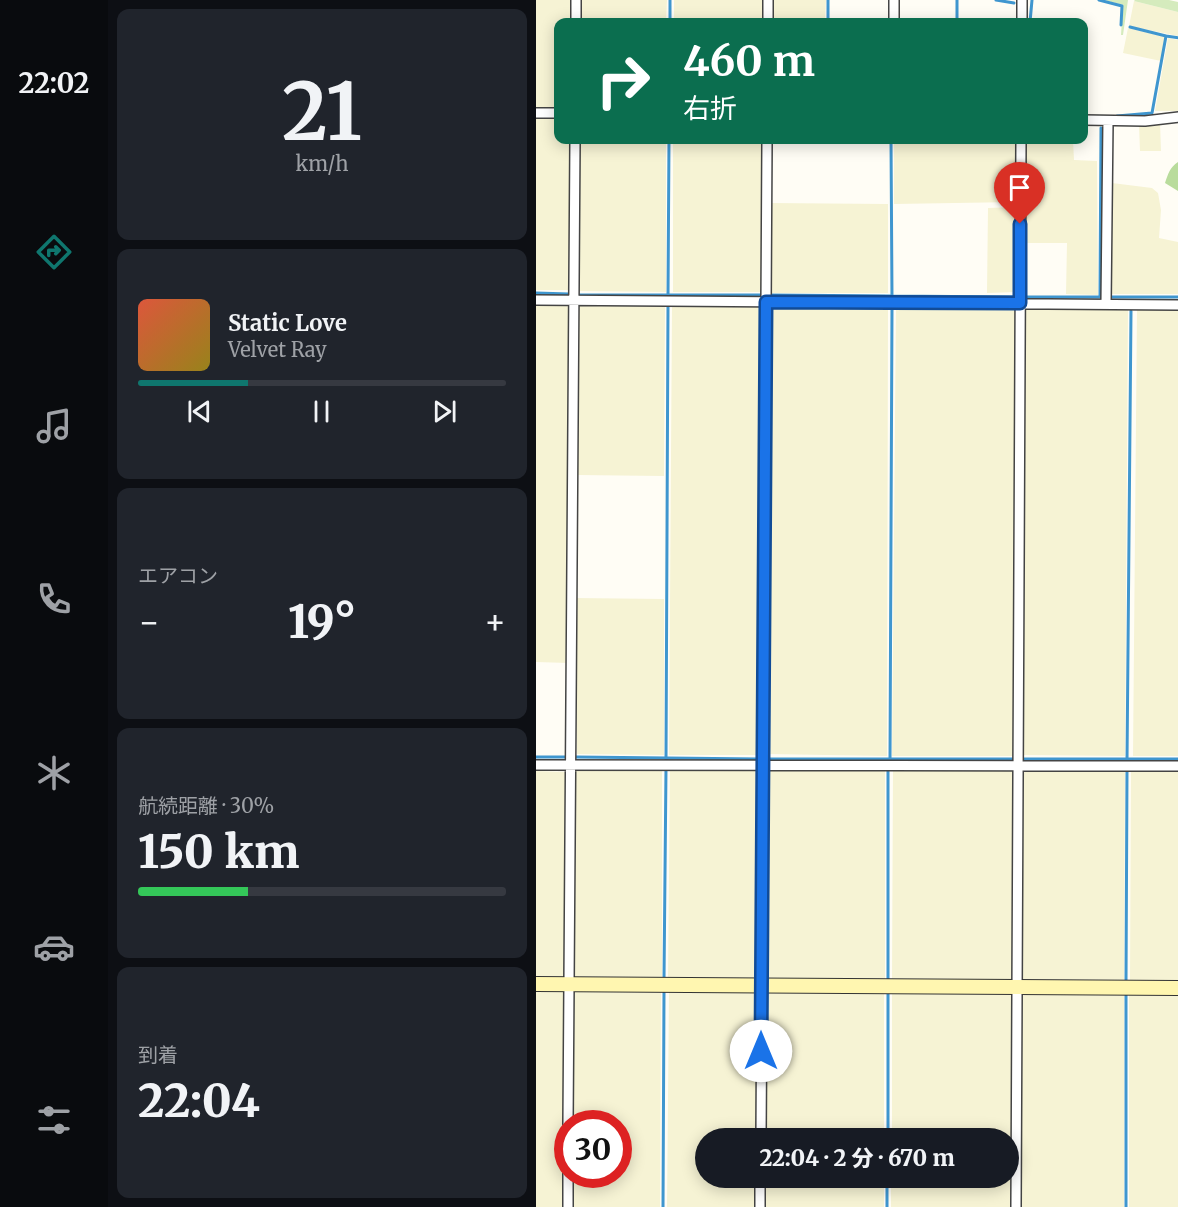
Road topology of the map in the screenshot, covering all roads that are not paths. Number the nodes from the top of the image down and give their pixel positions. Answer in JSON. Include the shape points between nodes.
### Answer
{"nodes":[{"id":1,"x":576,"y":0,"type":"edge"},
{"id":2,"x":768,"y":0,"type":"edge"},
{"id":3,"x":894,"y":0,"type":"edge"},
{"id":4,"x":1022,"y":0,"type":"edge"},
{"id":5,"x":576,"y":18,"type":"edge"},
{"id":6,"x":768,"y":18,"type":"edge"},
{"id":7,"x":894,"y":18,"type":"edge"},
{"id":8,"x":1022,"y":18,"type":"edge"},
{"id":9,"x":536,"y":113,"type":"edge"},
{"id":10,"x":554,"y":113,"type":"edge"},
{"id":11,"x":1178,"y":117,"type":"edge"},
{"id":12,"x":1088,"y":120,"type":"edge"},
{"id":13,"x":1108,"y":121,"type":"junction"},
{"id":14,"x":575,"y":144,"type":"edge"},
{"id":15,"x":767,"y":144,"type":"edge"},
{"id":16,"x":1021,"y":144,"type":"edge"},
{"id":17,"x":536,"y":300,"type":"edge"},
{"id":18,"x":575,"y":300,"type":"junction"},
{"id":19,"x":766,"y":302,"type":"junction"},
{"id":20,"x":1020,"y":303,"type":"junction"},
{"id":21,"x":1106,"y":304,"type":"junction"},
{"id":22,"x":1178,"y":305,"type":"edge"},
{"id":23,"x":536,"y":765,"type":"edge"},
{"id":24,"x":571,"y":765,"type":"junction"},
{"id":25,"x":764,"y":765,"type":"junction"},
{"id":26,"x":1018,"y":766,"type":"junction"},
{"id":27,"x":1178,"y":766,"type":"edge"},
{"id":28,"x":536,"y":984,"type":"edge"},
{"id":29,"x":569,"y":984,"type":"junction"},
{"id":30,"x":762,"y":985,"type":"junction"},
{"id":31,"x":1017,"y":987,"type":"junction"},
{"id":32,"x":1178,"y":988,"type":"edge"},
{"id":33,"x":569,"y":1110,"type":"edge"},
{"id":34,"x":761,"y":1128,"type":"edge"},
{"id":35,"x":568,"y":1188,"type":"edge"},
{"id":36,"x":760,"y":1188,"type":"edge"},
{"id":37,"x":568,"y":1207,"type":"edge"},
{"id":38,"x":760,"y":1207,"type":"edge"},
{"id":39,"x":1016,"y":1207,"type":"edge"}],
"edges":[{"from":1,"to":5,"type":"street"},
{"from":2,"to":6,"type":"street"},
{"from":3,"to":7,"type":"street"},
{"from":4,"to":8,"type":"street"},
{"from":9,"to":10,"type":"street"},
{"from":11,"to":13,"type":"street"},
{"from":12,"to":13,"type":"street"},
{"from":13,"to":21,"type":"street"},
{"from":14,"to":18,"type":"street"},
{"from":15,"to":19,"type":"street"},
{"from":16,"to":20,"type":"street"},
{"from":17,"to":18,"type":"street"},
{"from":18,"to":19,"type":"street"},
{"from":18,"to":24,"type":"street"},
{"from":19,"to":20,"type":"street"},
{"from":19,"to":25,"type":"street"},
{"from":20,"to":21,"type":"street"},
{"from":20,"to":26,"type":"street"},
{"from":21,"to":22,"type":"street"},
{"from":23,"to":24,"type":"street"},
{"from":24,"to":25,"type":"street"},
{"from":24,"to":29,"type":"street"},
{"from":25,"to":26,"type":"street"},
{"from":25,"to":30,"type":"street"},
{"from":26,"to":27,"type":"street"},
{"from":26,"to":31,"type":"street"},
{"from":28,"to":29,"type":"street"},
{"from":29,"to":30,"type":"street"},
{"from":29,"to":33,"type":"street"},
{"from":30,"to":31,"type":"street"},
{"from":30,"to":34,"type":"street"},
{"from":31,"to":32,"type":"street"},
{"from":31,"to":39,"type":"street"},
{"from":35,"to":37,"type":"street"},
{"from":36,"to":38,"type":"street"}]}
